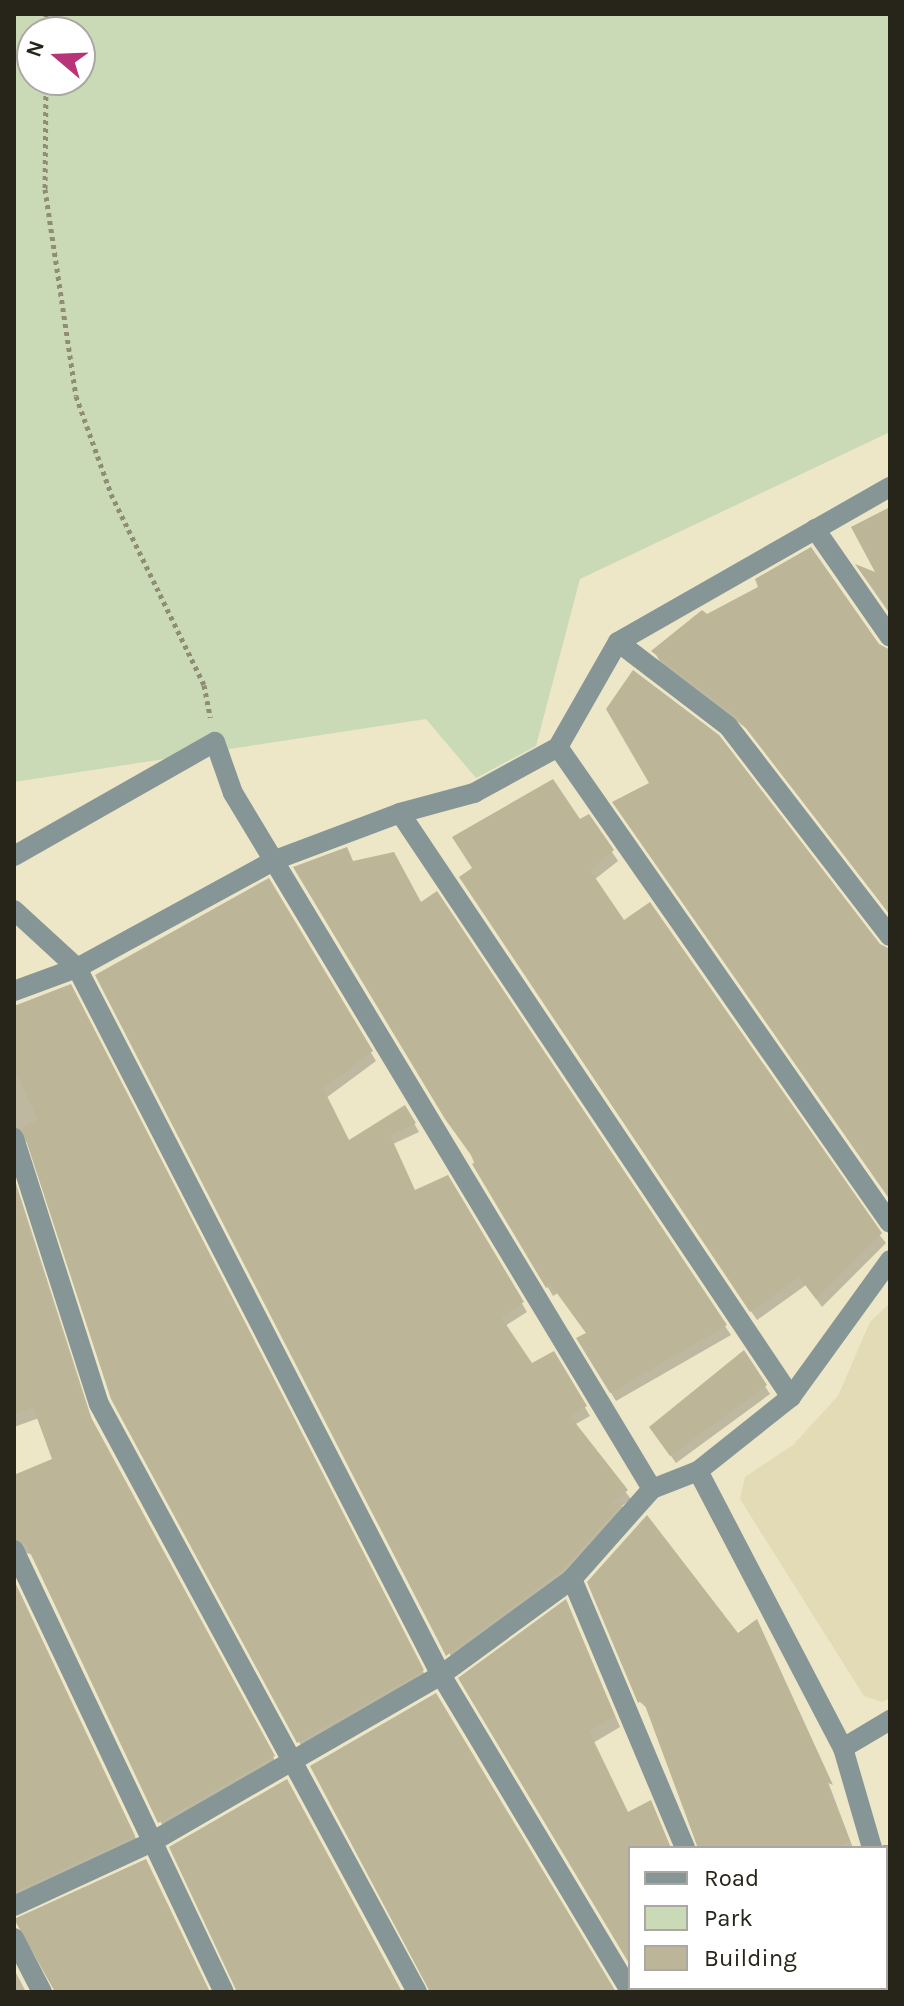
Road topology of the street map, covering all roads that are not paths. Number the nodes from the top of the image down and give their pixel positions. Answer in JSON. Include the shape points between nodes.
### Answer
{"nodes":[{"id":1,"x":890,"y":487,"type":"edge"},
{"id":2,"x":815,"y":529,"type":"junction"},
{"id":3,"x":890,"y":637,"type":"edge"},
{"id":4,"x":618,"y":642,"type":"junction"},
{"id":5,"x":558,"y":747,"type":"junction"},
{"id":6,"x":400,"y":813,"type":"junction"},
{"id":7,"x":14,"y":856,"type":"edge"},
{"id":8,"x":275,"y":860,"type":"junction"},
{"id":9,"x":14,"y":910,"type":"edge"},
{"id":10,"x":890,"y":936,"type":"edge"},
{"id":11,"x":77,"y":968,"type":"junction"},
{"id":12,"x":14,"y":991,"type":"edge"},
{"id":13,"x":14,"y":1138,"type":"edge"},
{"id":14,"x":890,"y":1223,"type":"edge"},
{"id":15,"x":890,"y":1260,"type":"edge"},
{"id":16,"x":791,"y":1397,"type":"junction"},
{"id":17,"x":698,"y":1471,"type":"junction"},
{"id":18,"x":652,"y":1489,"type":"junction"},
{"id":19,"x":14,"y":1550,"type":"edge"},
{"id":20,"x":572,"y":1579,"type":"junction"},
{"id":21,"x":441,"y":1675,"type":"junction"},
{"id":22,"x":890,"y":1720,"type":"edge"},
{"id":23,"x":843,"y":1748,"type":"junction"},
{"id":24,"x":294,"y":1757,"type":"junction"},
{"id":25,"x":150,"y":1843,"type":"junction"},
{"id":26,"x":684,"y":1846,"type":"edge"},
{"id":27,"x":871,"y":1846,"type":"edge"},
{"id":28,"x":14,"y":1906,"type":"edge"},
{"id":29,"x":14,"y":1938,"type":"edge"},
{"id":30,"x":628,"y":1987,"type":"edge"},
{"id":31,"x":42,"y":1992,"type":"edge"},
{"id":32,"x":224,"y":1992,"type":"edge"},
{"id":33,"x":417,"y":1992,"type":"edge"}],
"edges":[{"from":1,"to":2,"type":"street"},
{"from":2,"to":3,"type":"street"},
{"from":2,"to":4,"type":"street"},
{"from":4,"to":5,"type":"street"},
{"from":4,"to":10,"type":"street","via":[[728,726]]},
{"from":5,"to":6,"type":"street","via":[[474,793]]},
{"from":5,"to":14,"type":"street"},
{"from":6,"to":8,"type":"street"},
{"from":6,"to":16,"type":"street"},
{"from":7,"to":8,"type":"street","via":[[215,742],[233,793]]},
{"from":8,"to":11,"type":"street"},
{"from":8,"to":18,"type":"street"},
{"from":9,"to":11,"type":"street"},
{"from":11,"to":12,"type":"street"},
{"from":11,"to":21,"type":"street"},
{"from":13,"to":24,"type":"street","via":[[99,1404]]},
{"from":15,"to":16,"type":"street"},
{"from":16,"to":17,"type":"street"},
{"from":17,"to":18,"type":"street"},
{"from":17,"to":23,"type":"street"},
{"from":18,"to":20,"type":"street"},
{"from":19,"to":25,"type":"street"},
{"from":20,"to":21,"type":"street"},
{"from":20,"to":26,"type":"street"},
{"from":21,"to":24,"type":"street"},
{"from":21,"to":30,"type":"street"},
{"from":22,"to":23,"type":"street"},
{"from":23,"to":27,"type":"street"},
{"from":24,"to":25,"type":"street"},
{"from":24,"to":33,"type":"street"},
{"from":25,"to":28,"type":"street"},
{"from":25,"to":32,"type":"street"},
{"from":29,"to":31,"type":"street"}]}
